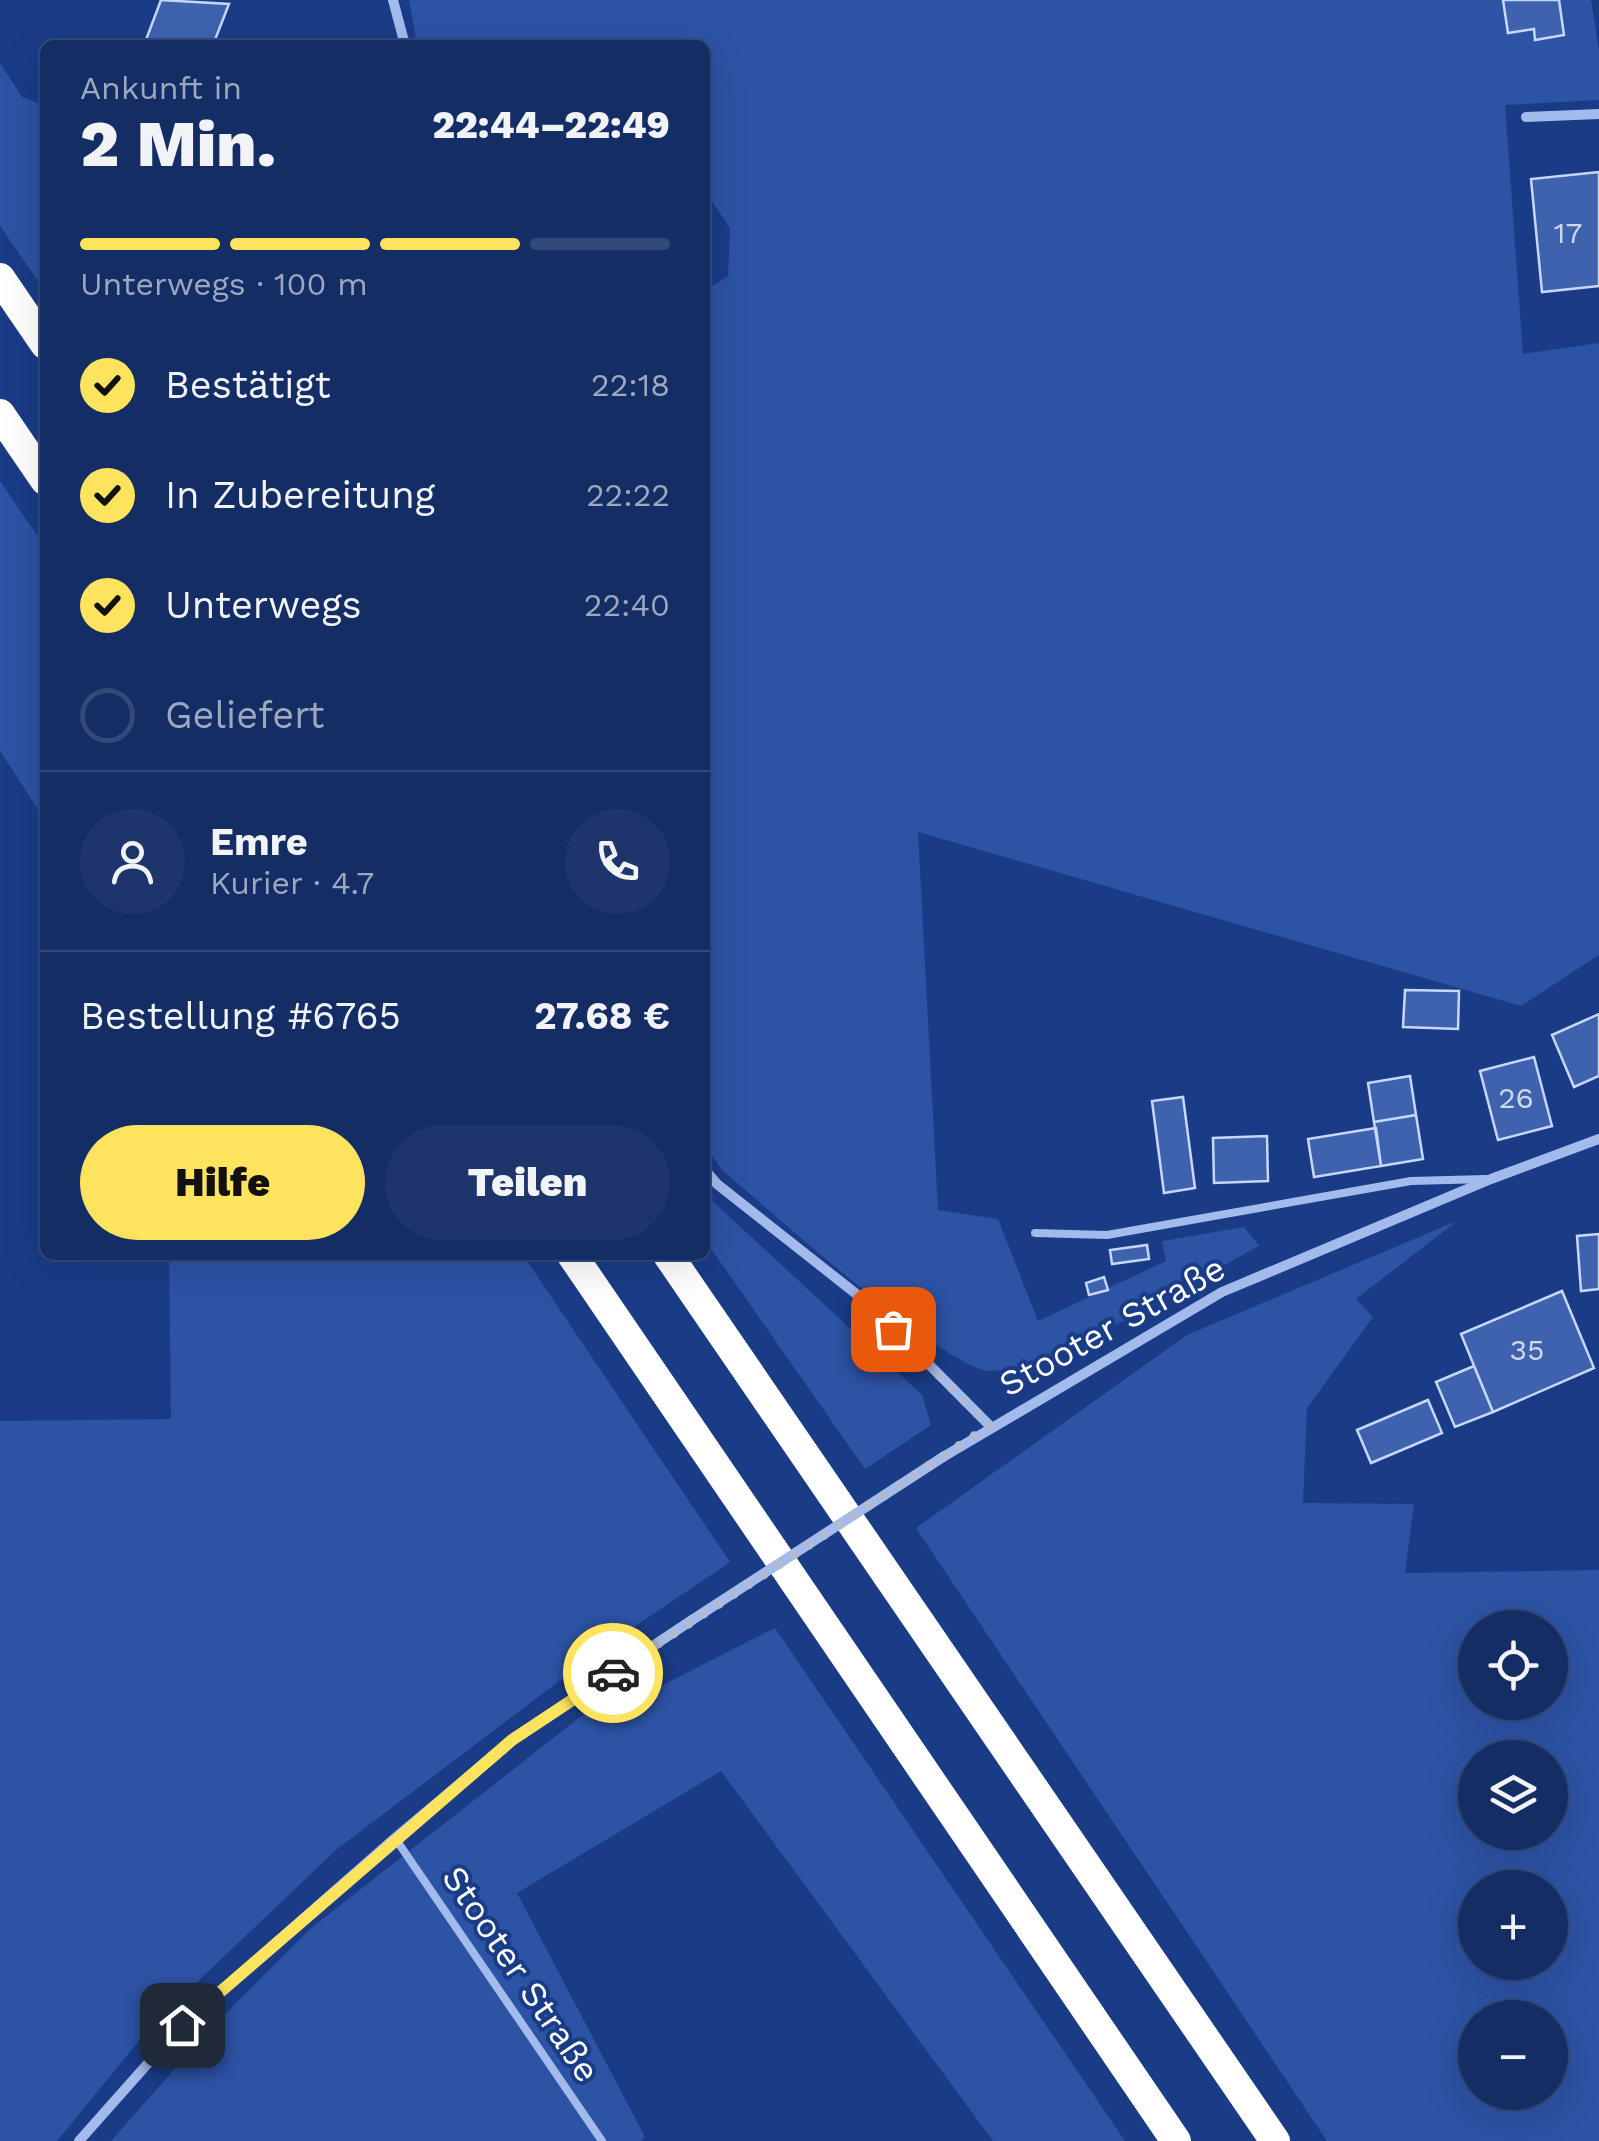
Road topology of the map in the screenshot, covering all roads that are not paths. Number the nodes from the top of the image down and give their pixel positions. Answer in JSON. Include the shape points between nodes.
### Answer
{"nodes":[{"id":1,"x":393,"y":0,"type":"edge"},
{"id":2,"x":403,"y":40,"type":"edge"},
{"id":3,"x":1599,"y":114,"type":"edge"},
{"id":4,"x":1526,"y":118,"type":"dead end"},
{"id":5,"x":0,"y":278,"type":"edge"},
{"id":6,"x":40,"y":337,"type":"edge"},
{"id":7,"x":0,"y":414,"type":"edge"},
{"id":8,"x":40,"y":473,"type":"edge"},
{"id":9,"x":1599,"y":1139,"type":"edge"},
{"id":10,"x":710,"y":1176,"type":"edge"},
{"id":11,"x":1491,"y":1179,"type":"junction"},
{"id":12,"x":1035,"y":1233,"type":"dead end"},
{"id":13,"x":575,"y":1260,"type":"edge"},
{"id":14,"x":671,"y":1260,"type":"edge"},
{"id":15,"x":990,"y":1426,"type":"junction"},
{"id":16,"x":395,"y":1838,"type":"junction"},
{"id":17,"x":79,"y":2141,"type":"edge"},
{"id":18,"x":602,"y":2141,"type":"edge"},
{"id":19,"x":1176,"y":2141,"type":"edge"},
{"id":20,"x":1274,"y":2141,"type":"edge"}],
"edges":[{"from":1,"to":2,"type":"street"},
{"from":3,"to":4,"type":"street"},
{"from":5,"to":6,"type":"highway"},
{"from":7,"to":8,"type":"highway"},
{"from":9,"to":11,"type":"street","name":"Stooter Straße"},
{"from":10,"to":15,"type":"street","via":[[868,1304]]},
{"from":11,"to":12,"type":"lane","via":[[1411,1181],[1107,1235]]},
{"from":11,"to":15,"type":"street","name":"Stooter Straße","via":[[1222,1292]]},
{"from":13,"to":19,"type":"highway"},
{"from":14,"to":20,"type":"highway"},
{"from":15,"to":16,"type":"street","name":"Stooter Straße","bridge":true,"via":[[512,1740]]},
{"from":16,"to":17,"type":"street","name":"Stooter Straße","via":[[182,2025]]},
{"from":16,"to":18,"type":"lane","name":"Stooter Straße"}]}
